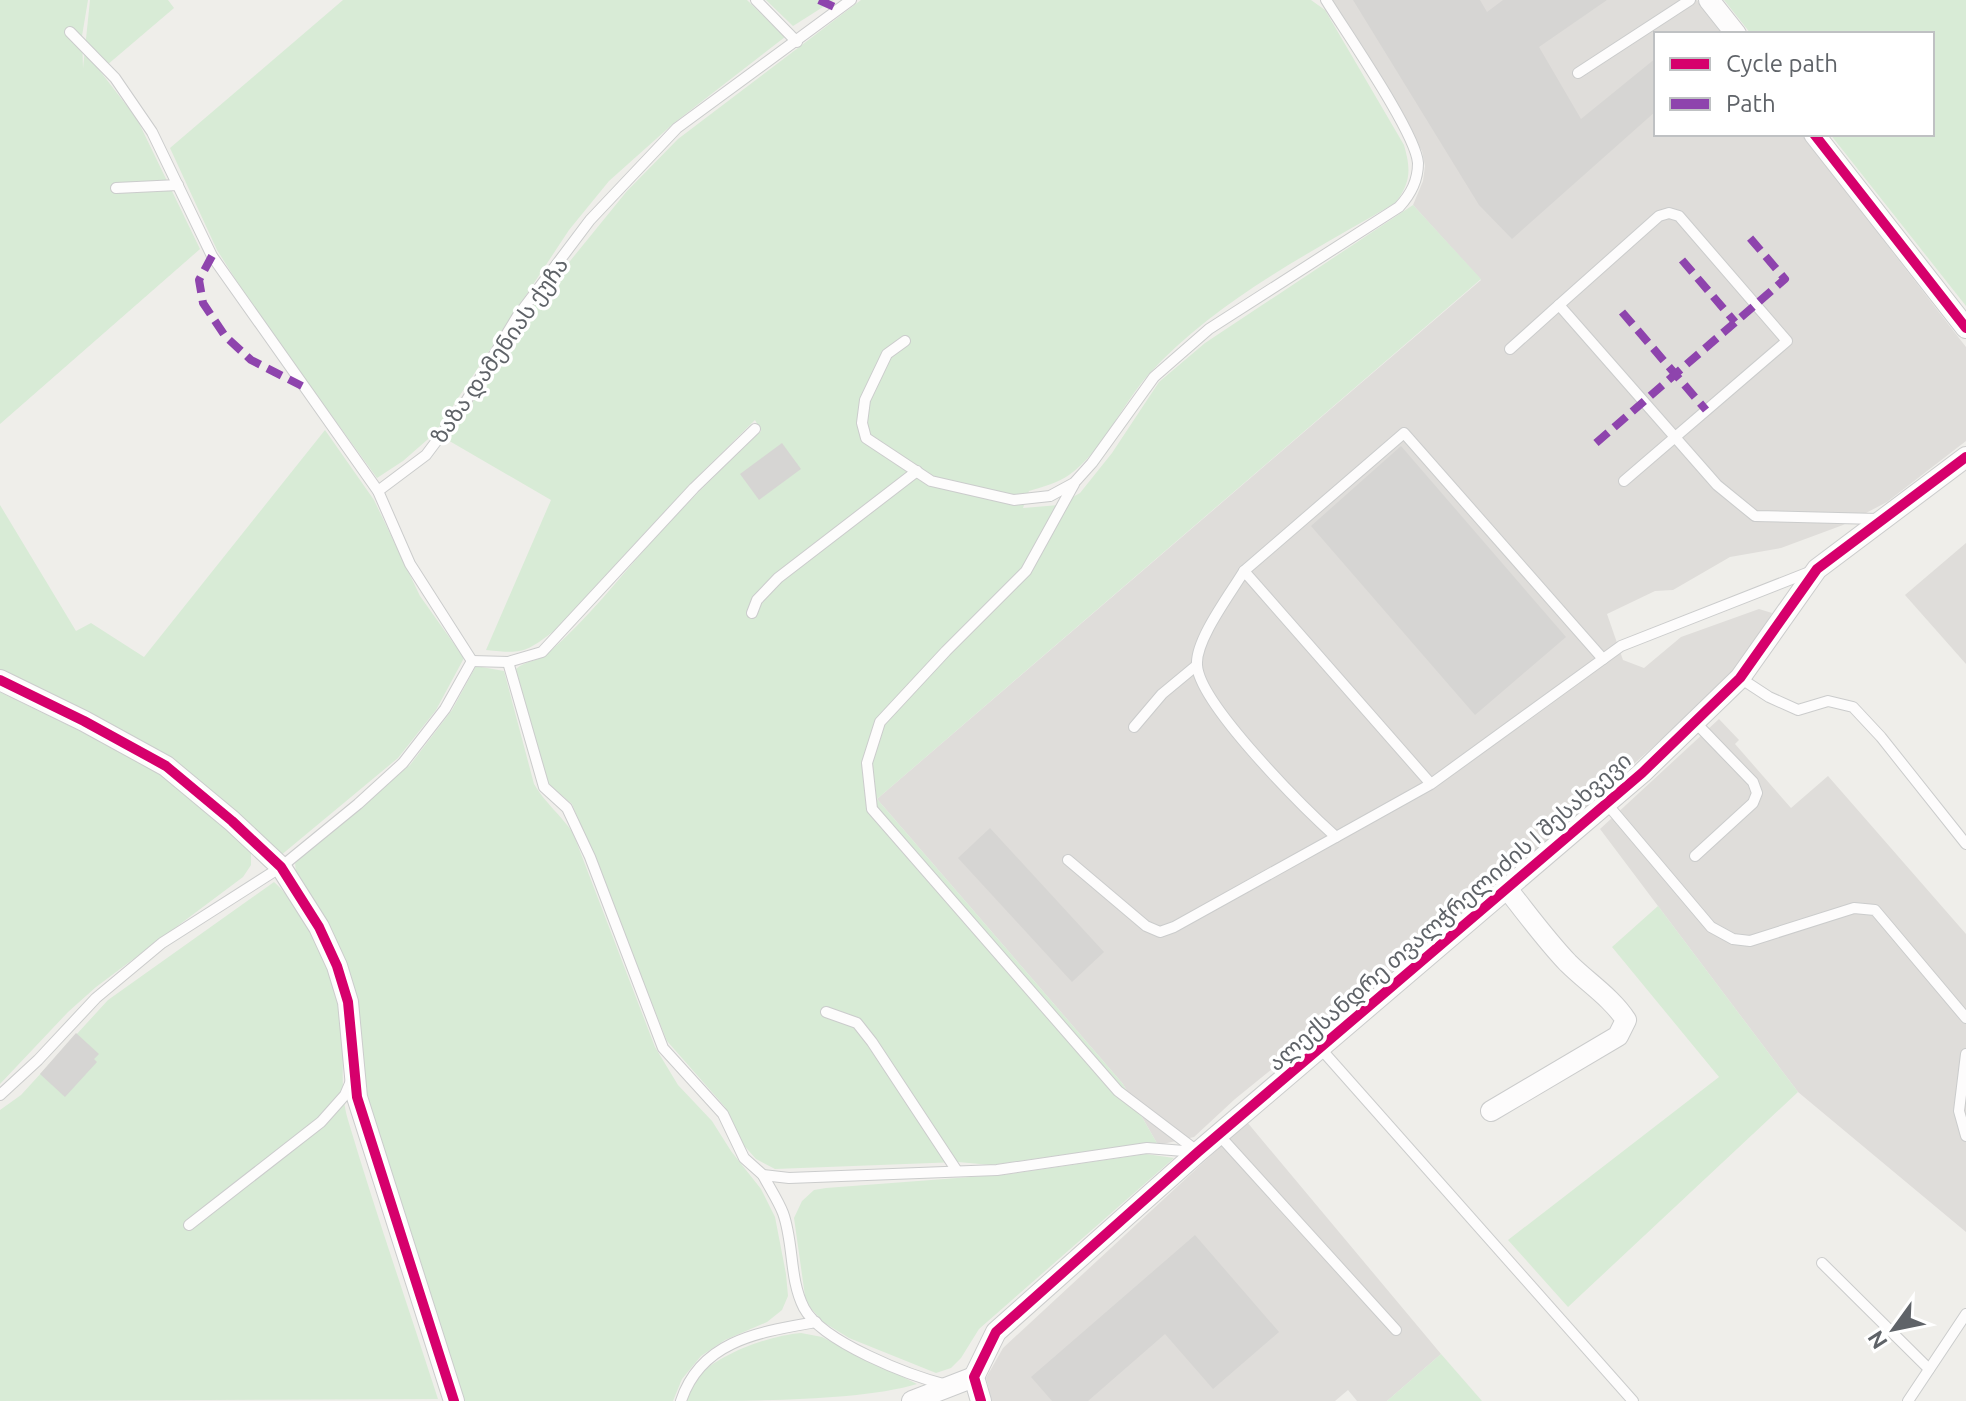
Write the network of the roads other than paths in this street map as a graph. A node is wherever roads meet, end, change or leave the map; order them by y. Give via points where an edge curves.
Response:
1 (756, 0) edge
2 (851, 0) edge
3 (1326, 0) edge
4 (1690, 0) edge
5 (1709, 0) edge
6 (70, 32) dead end
7 (1734, 32) edge
8 (797, 42) junction
9 (1578, 73) dead end
10 (1816, 136) edge
11 (178, 185) junction
12 (116, 188) dead end
13 (1559, 305) junction
14 (1966, 328) edge
15 (905, 341) dead end
16 (1510, 349) dead end
17 (755, 429) dead end
18 (1675, 437) junction
19 (1966, 457) edge
20 (917, 471) junction
21 (1624, 481) dead end
22 (1074, 483) junction
23 (378, 491) junction
24 (1884, 519) junction
25 (1817, 569) junction
26 (1244, 571) junction
27 (752, 613) dead end
28 (1603, 659) junction
29 (472, 661) junction
30 (508, 662) junction
31 (1197, 665) junction
32 (1740, 678) junction
33 (0, 680) edge
34 (1695, 722) junction
35 (1134, 727) dead end
36 (1431, 784) junction
37 (1607, 804) junction
38 (1336, 837) junction
39 (1966, 844) edge
40 (1695, 856) dead end
41 (1068, 860) dead end
42 (281, 867) junction
43 (1508, 890) junction
44 (826, 1012) dead end
45 (1966, 1018) edge
46 (1321, 1049) junction
47 (1966, 1054) edge
48 (355, 1074) junction
49 (0, 1095) edge
50 (1491, 1111) dead end
51 (1219, 1135) junction
52 (1966, 1136) edge
53 (1198, 1152) junction
54 (957, 1171) junction
55 (763, 1175) junction
56 (189, 1225) dead end
57 (1822, 1263) dead end
58 (1966, 1314) edge
59 (816, 1322) junction
60 (1396, 1330) dead end
61 (1929, 1369) junction
62 (974, 1377) junction
63 (947, 1386) junction
64 (454, 1401) edge
65 (681, 1401) edge
66 (912, 1401) edge
67 (981, 1401) edge
68 (1633, 1401) edge
69 (1908, 1401) edge

1 - 8 lane
2 - 8 lane, ზაზა დამენიას ქუჩა
3 - 22 lane via 1408,134 1418,160 1410,195 1185,348 1154,377
4 - 9 lane
5 - 7 street
6 - 11 lane via 115,78 152,132
8 - 23 lane, ზაზა დამენიას ქუჩა via 677,128 590,220 517,317 426,455
10 - 14 street
11 - 12 lane
11 - 23 lane via 212,256
13 - 16 lane
13 - 18 lane
13 - 18 lane via 1659,216 1679,216 1787,341
15 - 20 lane via 887,354 865,400 862,423 866,438
17 - 30 lane via 542,652
18 - 21 lane
18 - 24 lane via 1717,485 1755,516
19 - 24 street, ალექსანდრე თვალჭრელიძის I შესახვევი
20 - 22 lane via 931,481 1014,500 1050,496
20 - 27 lane via 778,578
22 - 53 lane via 1026,571 880,722 867,763 872,809 1118,1091
23 - 29 lane via 410,564
24 - 25 street, ალექსანდრე თვალჭრელიძის I შესახვევი
25 - 28 lane via 1621,646
25 - 32 street, ალექსანდრე თვალჭრელიძის I შესახვევი
26 - 28 lane via 1404,433
26 - 31 lane via 1203,641
26 - 36 lane
28 - 36 lane
29 - 30 lane
29 - 42 lane via 445,709 403,763
30 - 55 lane via 544,787 567,808 590,857 663,1048 723,1114 744,1158
31 - 35 lane
31 - 38 lane via 1216,706 1259,759
32 - 34 street, ალექსანდრე თვალჭრელიძის I შესახვევი
32 - 39 lane via 1798,710 1828,701 1853,707
33 - 42 street via 166,766
34 - 37 street, ალექსანდრე თვალჭრელიძის I შესახვევი
34 - 40 lane via 1753,782 1757,793 1753,803
36 - 38 lane
37 - 43 street, ალექსანდრე თვალჭრელიძის I შესახვევი
37 - 45 lane via 1711,927 1750,941 1854,908 1875,910
38 - 41 lane via 1160,932
42 - 48 street via 337,966 348,1002
42 - 49 lane via 151,952 96,998
43 - 46 street, ალექსანდრე თვალჭრელიძის I შესახვევი
43 - 50 street via 1542,935 1626,1020 1618,1036
44 - 54 lane via 857,1023
46 - 51 street, ალექსანდრე თვალჭრელიძის I შესახვევი
46 - 68 lane
47 - 52 lane via 1959,1111
48 - 56 lane via 321,1122
48 - 64 street via 357,1097
51 - 53 street, ალექსანდრე თვალჭრელიძის I შესახვევი
51 - 60 lane
53 - 54 lane via 1147,1148
53 - 62 street, ალექსანდრე თვალჭრელიძის I შესახვევი via 996,1332
54 - 55 lane
55 - 59 lane via 783,1214 805,1309
57 - 61 lane
58 - 61 lane
59 - 63 lane via 823,1331 915,1378
59 - 65 lane via 773,1329 725,1346 700,1365
61 - 69 lane
62 - 63 street
62 - 67 street
63 - 66 street

